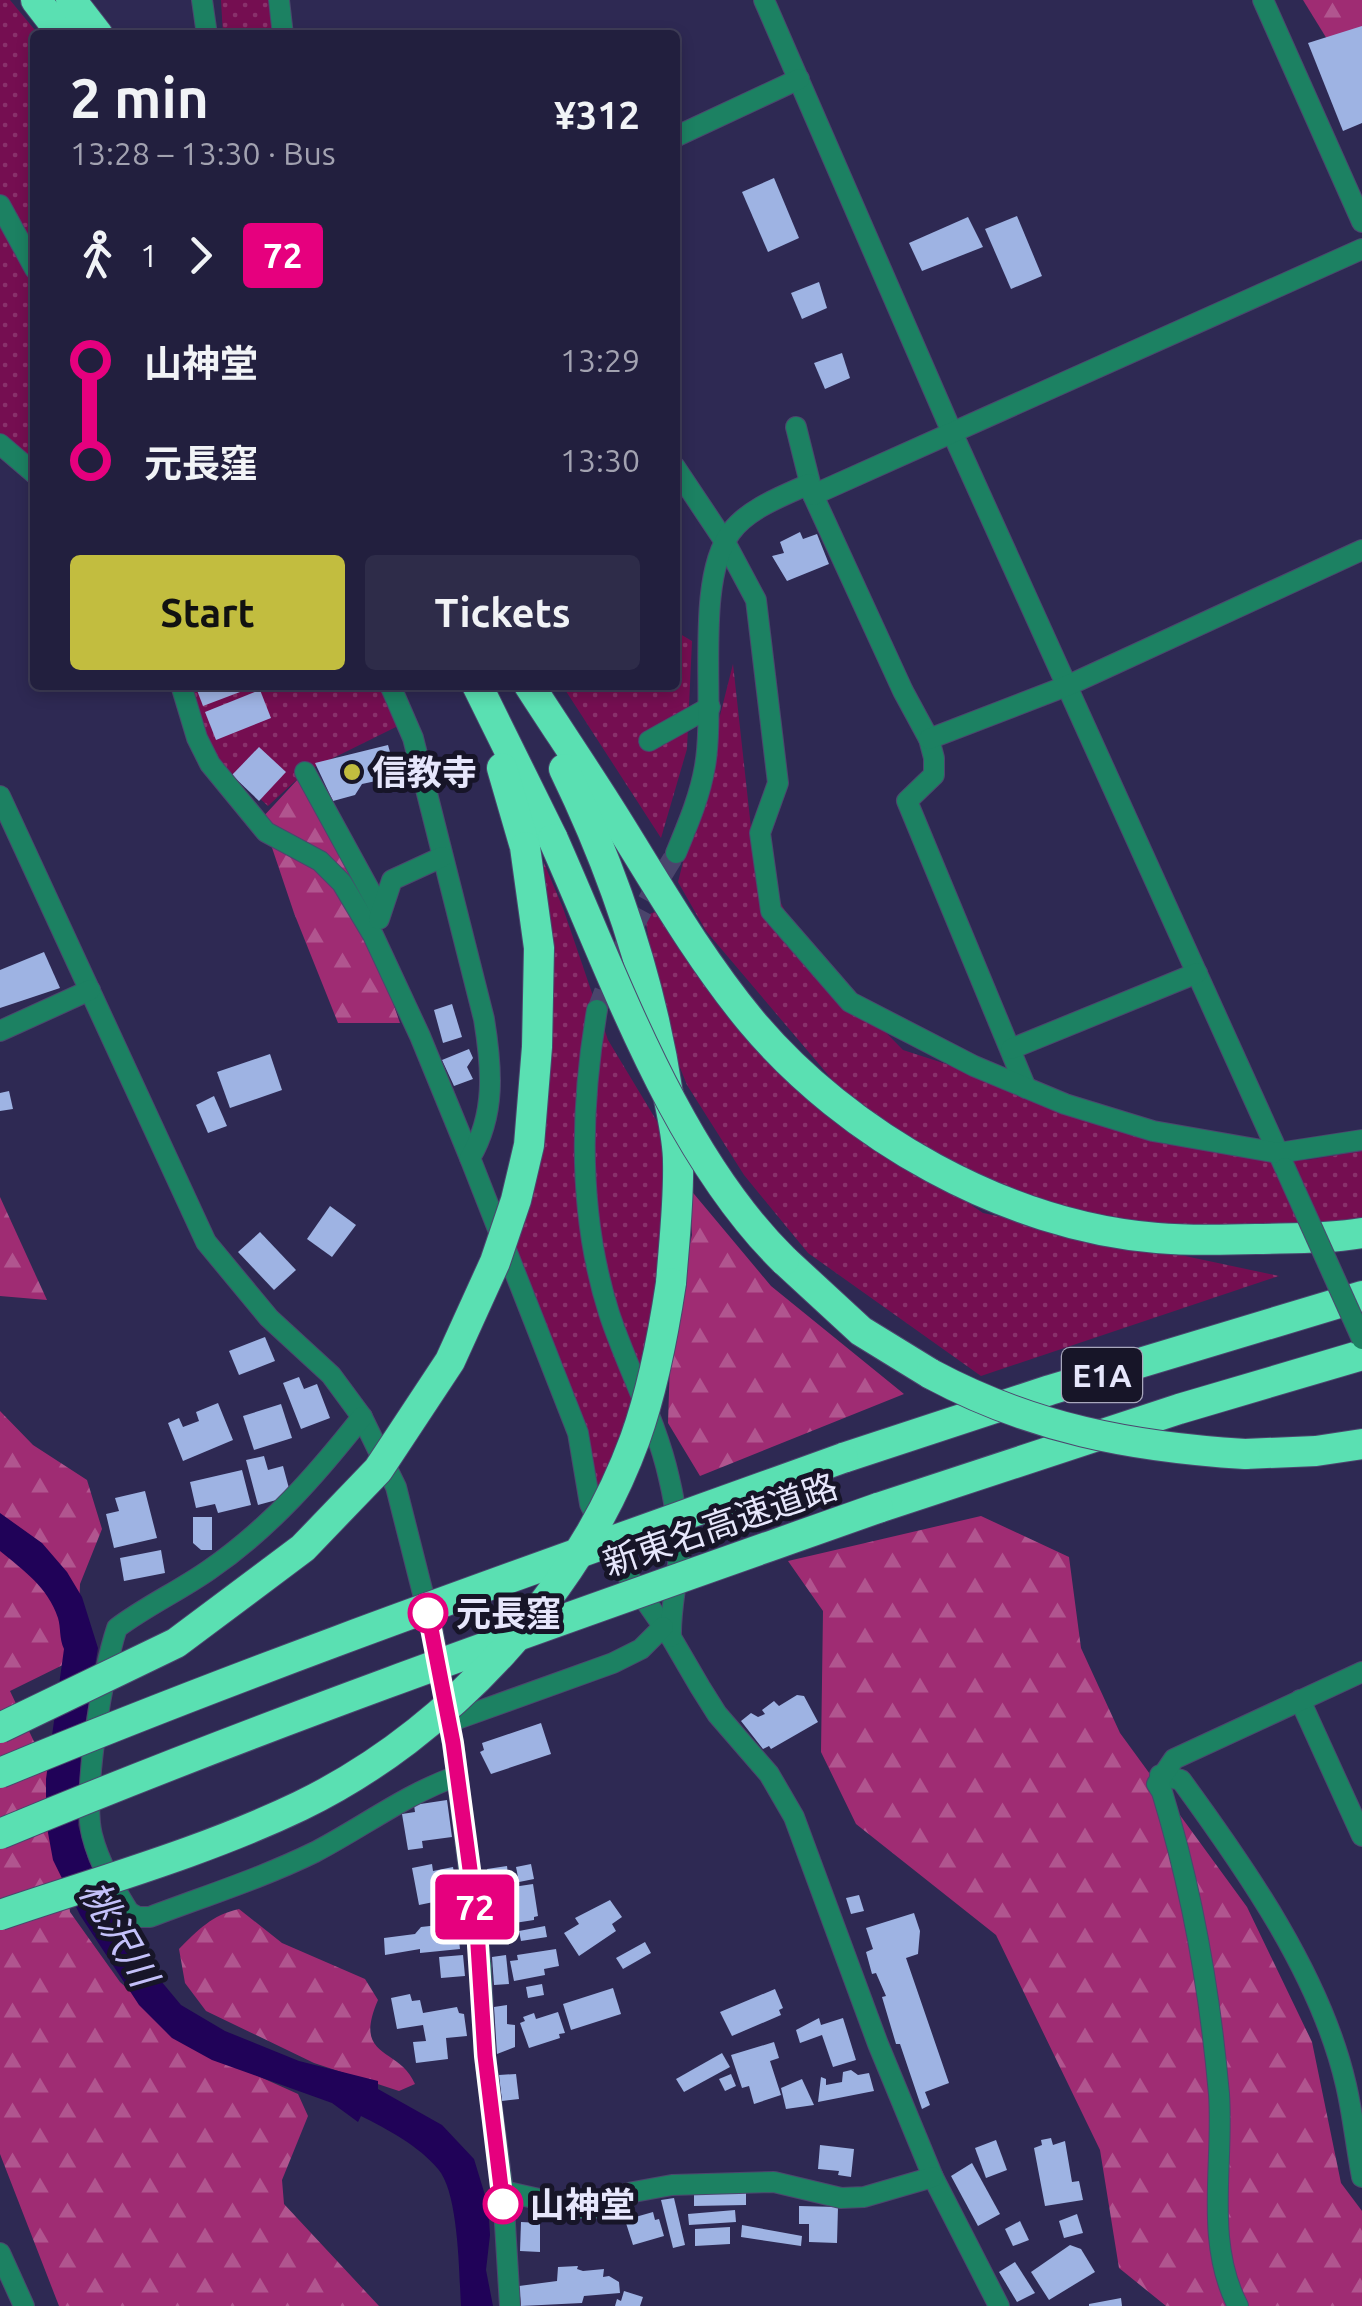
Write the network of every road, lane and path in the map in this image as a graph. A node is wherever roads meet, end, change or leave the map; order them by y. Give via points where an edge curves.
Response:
1 (36, 0) edge
2 (70, 0) edge
3 (202, 0) edge
4 (279, 0) edge
5 (764, 0) edge
6 (1263, 0) edge
7 (58, 30) edge
8 (94, 30) edge
9 (206, 30) edge
10 (282, 30) edge
11 (799, 79) junction
12 (680, 134) edge
13 (0, 205) edge
14 (1362, 222) edge
15 (1362, 249) edge
16 (30, 260) edge
17 (796, 427) dead end
18 (952, 430) junction
19 (1, 446) edge
20 (30, 470) edge
21 (680, 474) edge
22 (813, 495) junction
23 (725, 542) junction
24 (1362, 550) edge
25 (1069, 685) junction
26 (183, 690) edge
27 (392, 690) edge
28 (479, 690) edge
29 (529, 690) edge
30 (530, 690) edge
31 (710, 707) junction
32 (929, 739) junction
33 (649, 741) dead end
34 (305, 772) dead end
35 (0, 796) edge
36 (539, 843) junction
37 (676, 853) tunnel mouth
38 (442, 857) junction
39 (381, 911) junction
40 (373, 935) junction
41 (1198, 973) junction
42 (90, 990) junction
43 (597, 1010) tunnel mouth
44 (0, 1032) edge
45 (1011, 1048) junction
46 (1026, 1088) junction
47 (1362, 1140) edge
48 (470, 1158) junction
49 (1281, 1161) junction
50 (1362, 1232) edge
51 (1362, 1296) edge
52 (1362, 1339) edge
53 (1362, 1355) edge
54 (362, 1417) junction
55 (1362, 1444) edge
56 (667, 1633) junction
57 (1362, 1672) edge
58 (1300, 1700) junction
59 (449, 1722) junction
60 (0, 1728) edge
61 (0, 1773) edge
62 (1160, 1775) junction
63 (457, 1776) junction
64 (0, 1834) edge
65 (1362, 1836) edge
66 (0, 1915) edge
67 (933, 2176) junction
68 (1362, 2176) edge
69 (503, 2191) junction
70 (0, 2253) edge
71 (24, 2306) edge
72 (510, 2306) edge
73 (999, 2306) edge
74 (1238, 2306) edge

1 - 7 highway
2 - 8 highway
3 - 9 street
4 - 10 street
5 - 11 street
6 - 14 street
11 - 12 street
11 - 18 street
13 - 16 street
15 - 18 street
17 - 22 street
18 - 22 street
18 - 25 street
19 - 20 street
21 - 23 street
22 - 23 street via 809,484 768,504 742,519
22 - 32 street
23 - 31 street via 712,591
23 - 46 street via 756,600 778,783 760,833 770,910 850,1002
24 - 25 street
25 - 32 street
25 - 41 street
26 - 40 street via 210,764 266,832 320,860 342,883
27 - 38 street via 413,738
28 - 36 highway
29 - 66 highway, bridge via 589,820 648,988 678,1158 662,1346 636,1438 585,1546 488,1667 432,1721 301,1806
30 - 50 highway via 698,953 753,1024 806,1078 908,1153 1030,1212 1154,1238
31 - 33 street
31 - 37 street via 706,764
32 - 45 street via 934,776 908,801
34 - 39 street
35 - 42 street
36 - 55 highway, bridge via 703,1158 740,1212 860,1331 965,1392 1095,1436 1167,1450 1244,1454
36 - 60 highway, bridge via 538,1047 529,1145 495,1262 450,1361 378,1470 304,1548 176,1643
38 - 39 street via 392,880
38 - 48 street via 490,1060 484,1134
39 - 40 street
40 - 48 street
41 - 45 street
41 - 49 street
42 - 44 street
42 - 54 street via 206,1242
43 - 56 street via 585,1101 594,1257 670,1478 679,1543
45 - 46 street
46 - 49 street via 1152,1130
47 - 49 street
48 - 56 street via 578,1433 590,1504 617,1560
49 - 52 street, bridge
51 - 61 highway, 新東名高速道路 / E1A, bridge via 842,1458 381,1625
53 - 64 highway, 新東名高速道路 / E1A, bridge via 878,1508 414,1672
54 - 59 street via 396,1487
54 - 63 street via 254,1536 118,1628 91,1768 94,1842 129,1912 150,1917 272,1872
56 - 59 street via 614,1663
56 - 67 street via 794,1817
57 - 58 street
58 - 62 street via 1174,1759
58 - 65 street
59 - 63 street
62 - 68 street via 1181,1780 1245,1868 1295,1958 1346,2083
62 - 74 street via 1156,1784 1204,1966 1219,2098 1220,2263
63 - 69 street
67 - 69 street via 841,2198 774,2182 672,2186 628,2193 594,2208
67 - 73 street
69 - 72 street
70 - 71 street

